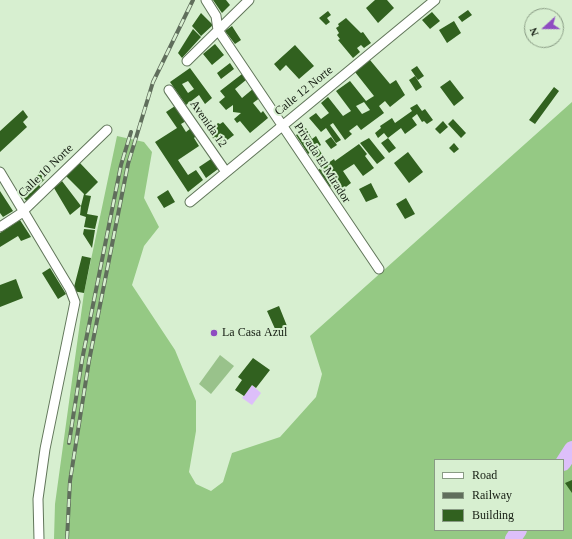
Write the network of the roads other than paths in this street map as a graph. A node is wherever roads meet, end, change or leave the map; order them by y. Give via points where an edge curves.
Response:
1 (206, 0) edge
2 (249, 0) edge
3 (435, 0) edge
4 (218, 30) junction
5 (187, 61) dead end
6 (169, 90) dead end
7 (282, 125) junction
8 (107, 130) dead end
9 (0, 172) edge
10 (226, 172) junction
11 (190, 202) dead end
12 (24, 209) junction
13 (0, 227) edge
14 (379, 269) dead end
15 (39, 539) edge

1 - 4 street, Privada El Mirador via 216,16
2 - 4 street
3 - 7 street, Calle 12 Norte
4 - 5 street
4 - 7 street, Privada El Mirador
6 - 10 street, Avenida 12
7 - 10 street, Calle 12 Norte
7 - 14 street, Privada El Mirador
8 - 12 street, Calle 10 Norte
9 - 12 street
10 - 11 street, Calle 12 Norte
12 - 13 street, Calle 10 Norte
12 - 15 street via 75,302 45,450 38,499

